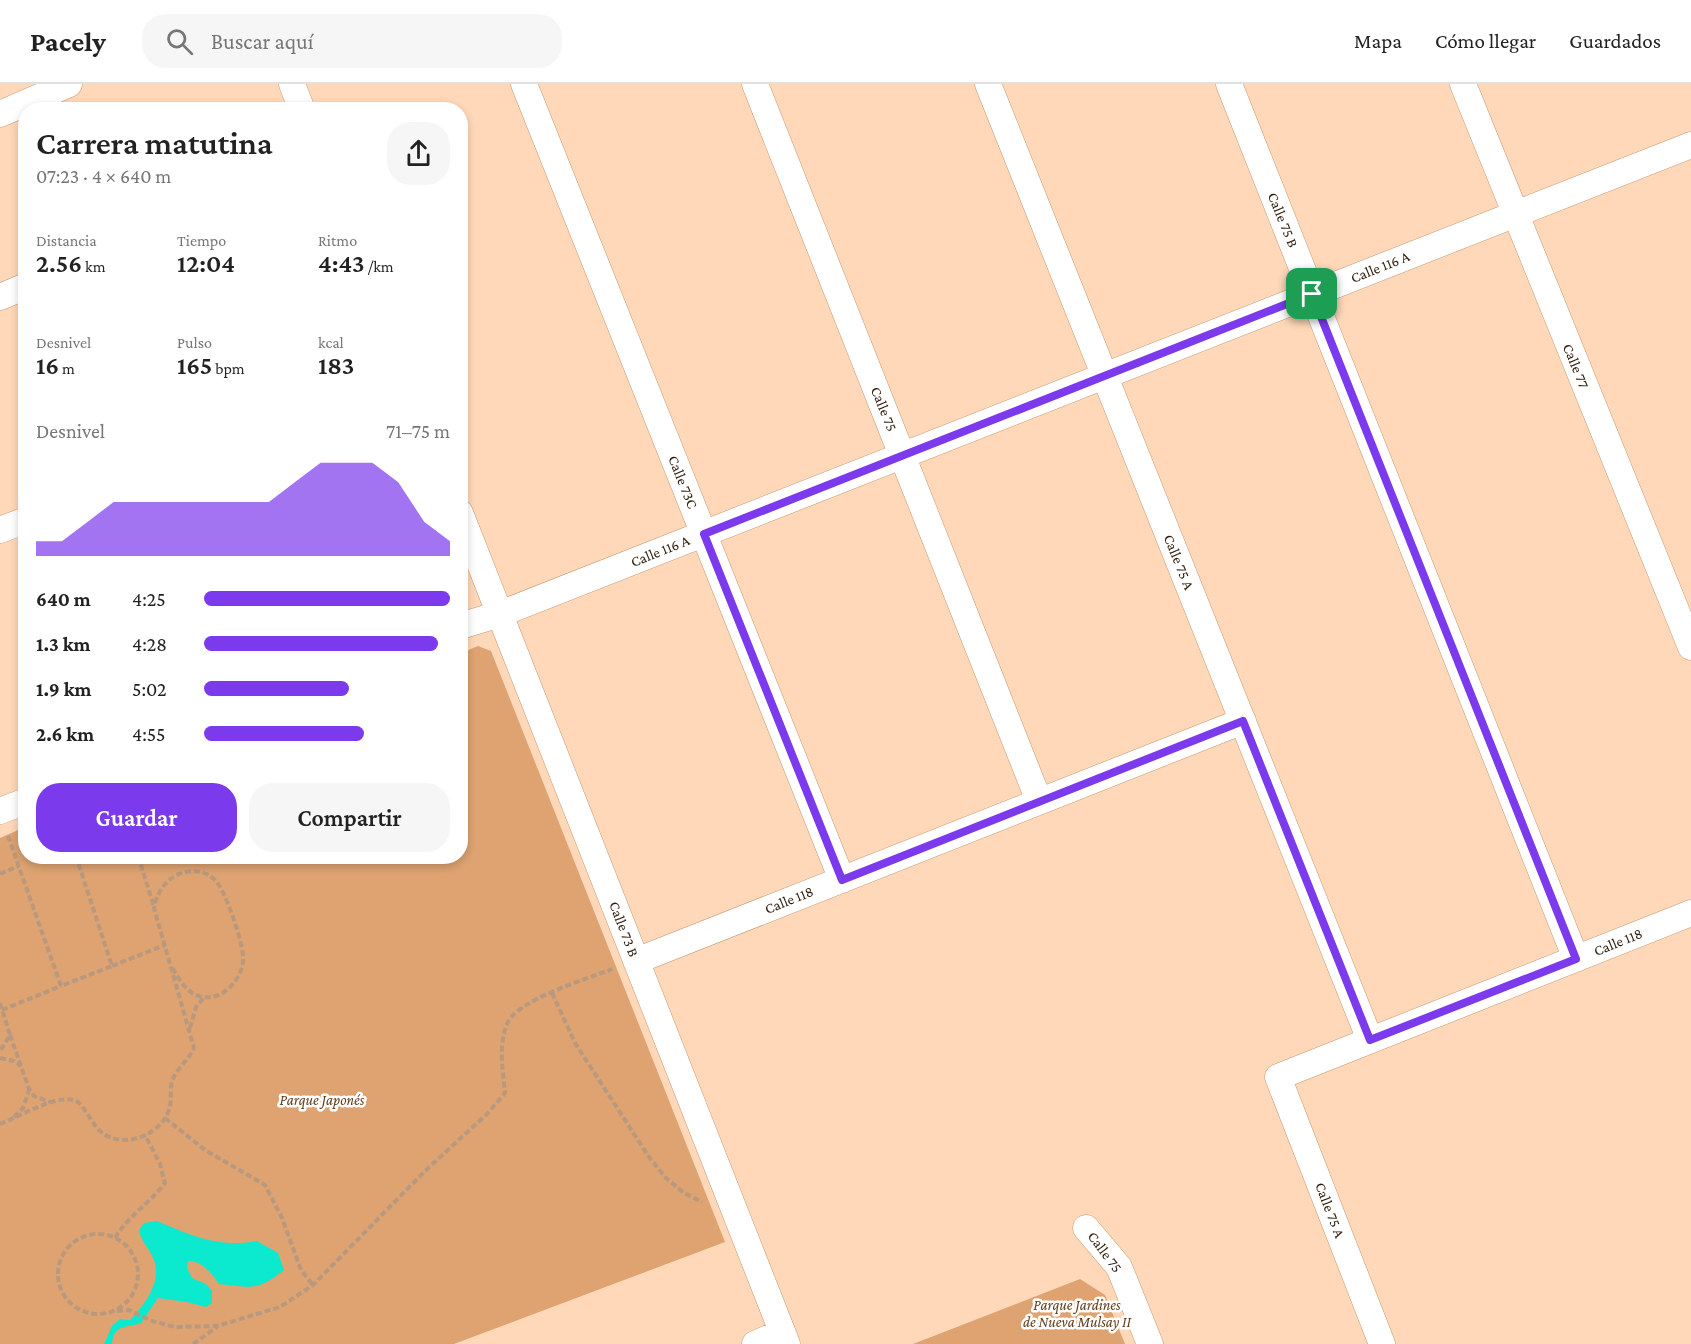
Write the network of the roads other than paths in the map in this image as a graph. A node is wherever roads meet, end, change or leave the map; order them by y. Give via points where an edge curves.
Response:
1 (292, 84) edge
2 (524, 84) edge
3 (755, 84) edge
4 (988, 84) edge
5 (1229, 84) edge
6 (1463, 84) edge
7 (62, 95) edge
8 (12, 101) edge
9 (299, 102) edge
10 (1691, 145) edge
11 (1515, 214) junction
12 (18, 289) edge
13 (1312, 294) junction
14 (0, 297) edge
15 (1105, 376) junction
16 (902, 456) junction
17 (18, 523) edge
18 (0, 530) edge
19 (468, 533) edge
20 (704, 534) junction
21 (500, 614) junction
22 (468, 624) edge
23 (1691, 647) edge
24 (1243, 721) junction
25 (1039, 801) junction
26 (18, 808) edge
27 (3, 820) edge
28 (842, 880) junction
29 (1691, 913) edge
30 (1576, 959) junction
31 (628, 964) junction
32 (1370, 1040) junction
33 (1278, 1077) joint
34 (1086, 1228) dead end
35 (785, 1338) edge
36 (755, 1344) edge
37 (1150, 1344) edge
38 (1382, 1344) edge

1 - 9 street
2 - 20 street, Calle 73C
3 - 16 street, Calle 75
4 - 15 street, Calle 75 A
5 - 13 street, Calle 75 B
6 - 11 street, Calle 77
7 - 8 street
10 - 11 street, Calle 116 A
11 - 13 street, Calle 116 A
11 - 23 street, Calle 77
12 - 14 street
13 - 15 street, Calle 116 A
13 - 30 street, Calle 75 B
15 - 16 street, Calle 116 A
15 - 24 street, Calle 75 A
16 - 20 street, Calle 116 A
16 - 25 street, Calle 75
17 - 18 street
19 - 21 street, Calle 73 B
20 - 21 street, Calle 116 A
20 - 28 street, Calle 73C
21 - 22 street, Calle 116 A
21 - 31 street, Calle 73 B
24 - 25 street, Calle 118
24 - 32 street, Calle 75 A
25 - 28 street, Calle 118
26 - 27 street
28 - 31 street, Calle 118
29 - 30 street, Calle 118
30 - 32 street, Calle 118
31 - 35 street, Calle 73 B
32 - 33 street, Calle 118
33 - 38 street, Calle 75 A
34 - 37 street, Calle 75 via 1119,1267
35 - 36 street

